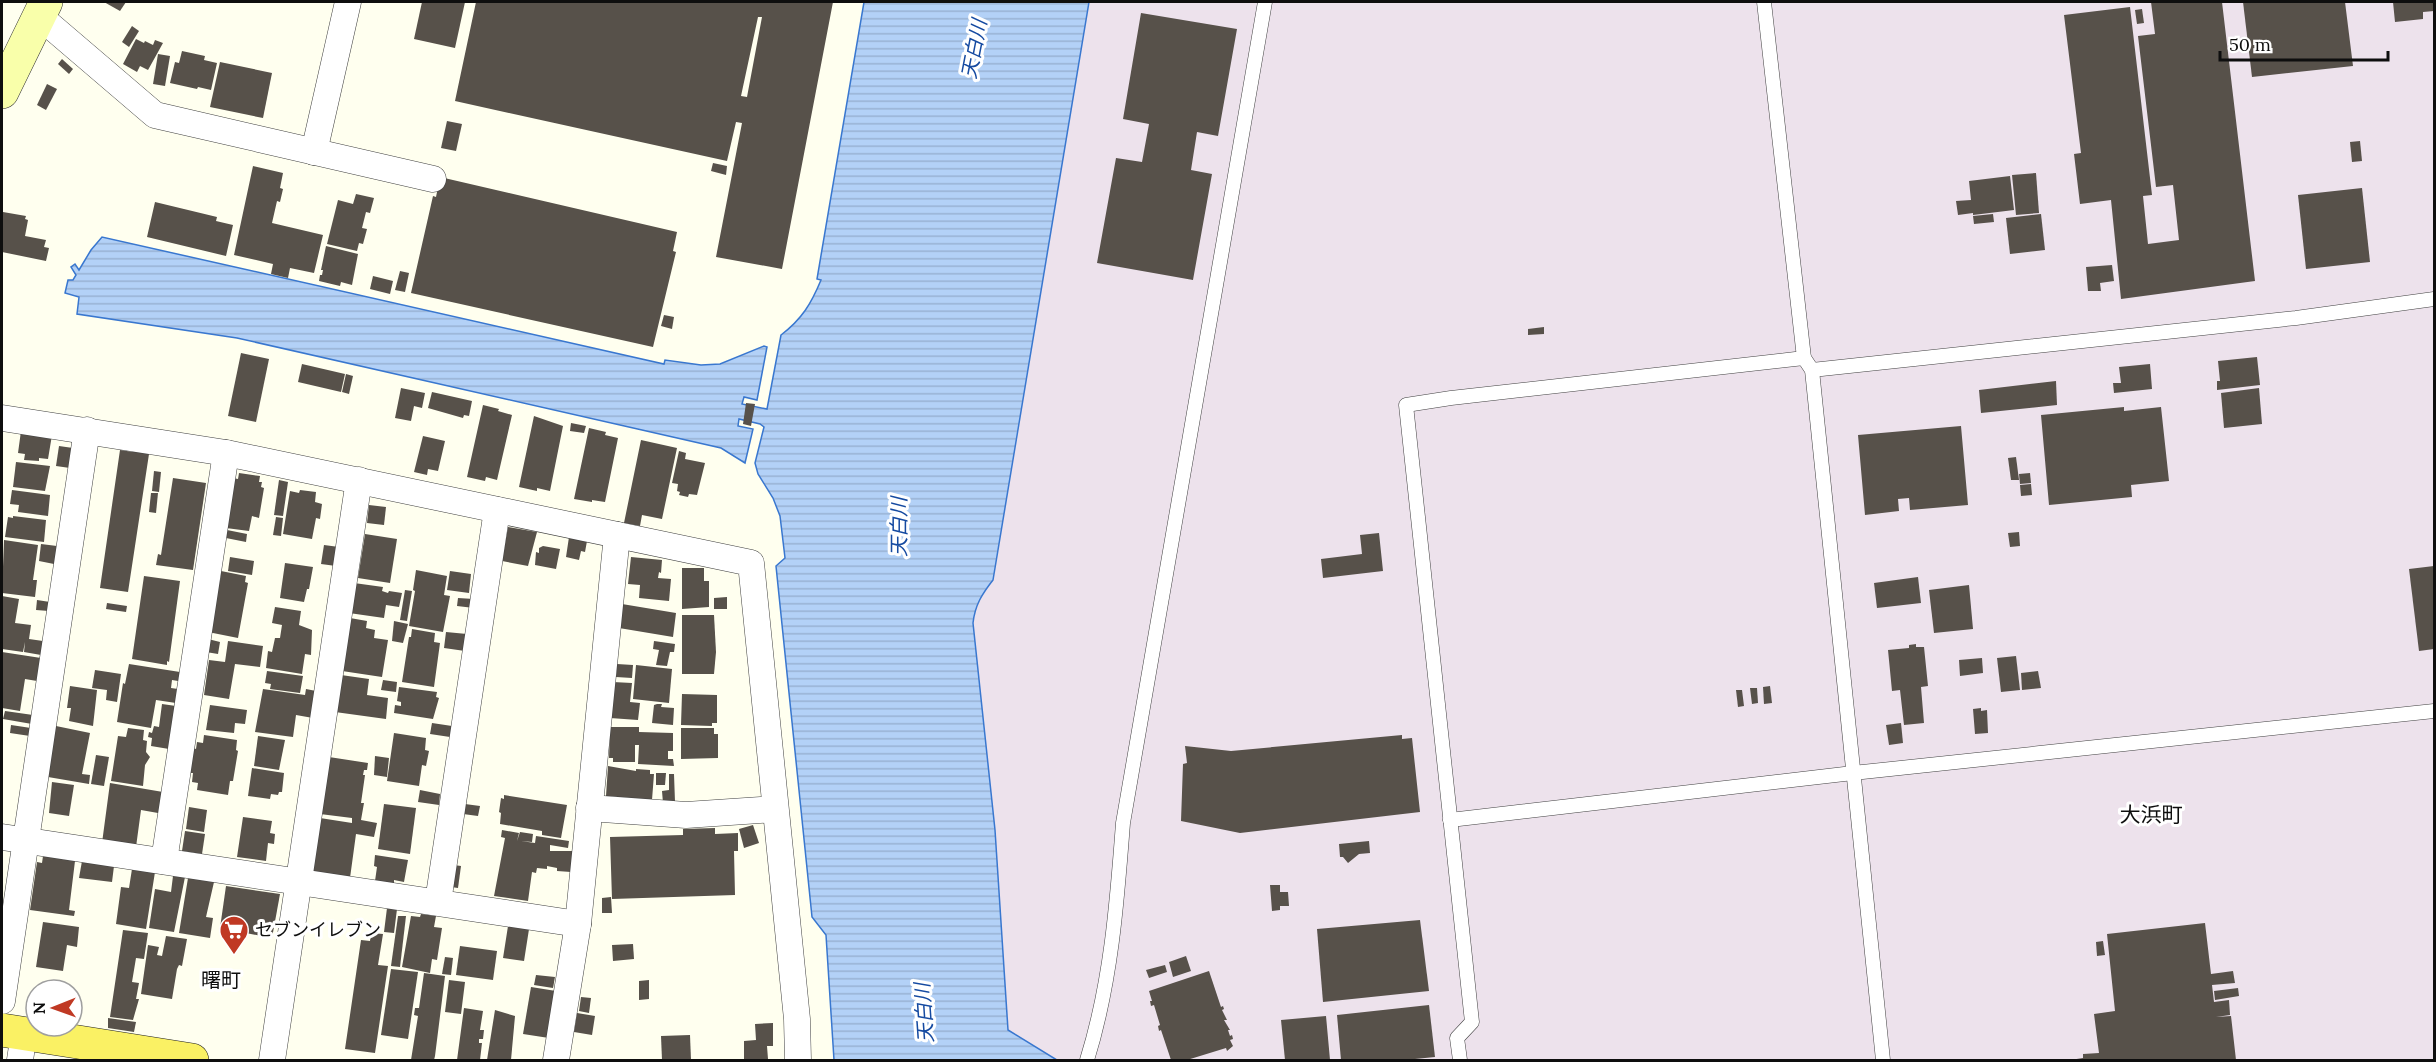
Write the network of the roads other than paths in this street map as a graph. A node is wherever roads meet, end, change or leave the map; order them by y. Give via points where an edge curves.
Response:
1 (348, 2) edge
2 (1265, 2) edge
3 (1764, 2) edge
4 (42, 8) edge
5 (2, 92) edge
6 (314, 152) junction
7 (433, 179) dead end
8 (2434, 299) edge
9 (1804, 358) junction
10 (1812, 370) junction
11 (2, 418) edge
12 (87, 430) junction
13 (226, 453) junction
14 (359, 480) junction
15 (497, 510) junction
16 (617, 535) junction
17 (2434, 711) edge
18 (1853, 773) junction
19 (590, 808) junction
20 (775, 809) junction
21 (1450, 820) junction
22 (14, 838) edge
23 (164, 861) junction
24 (299, 882) junction
25 (438, 902) junction
26 (578, 924) junction
27 (2, 1001) edge
28 (15, 1041) edge
29 (192, 1060) edge
30 (272, 1060) edge
31 (556, 1060) edge
32 (798, 1060) edge
33 (1087, 1060) edge
34 (1460, 1060) edge
35 (1882, 1060) edge

1 - 6 street
2 - 33 lane via 1124,823 1115,927 1099,1024
3 - 9 lane
4 - 5 street
4 - 6 street via 155,115
6 - 7 street
8 - 10 lane via 2296,318
9 - 10 lane
9 - 21 lane via 1406,405
10 - 18 lane
11 - 12 street
12 - 13 street
12 - 22 street
13 - 14 street
13 - 23 street
14 - 15 street
14 - 24 street
15 - 16 street
15 - 25 street
16 - 19 street
16 - 20 street via 751,563
17 - 18 lane
18 - 21 lane
18 - 35 lane
19 - 20 street via 686,815
19 - 26 street
20 - 32 street
21 - 34 lane via 1472,1022 1457,1038
22 - 23 street
22 - 27 street
23 - 24 street
24 - 25 street
24 - 30 street
25 - 26 street
26 - 31 street
28 - 29 main road

